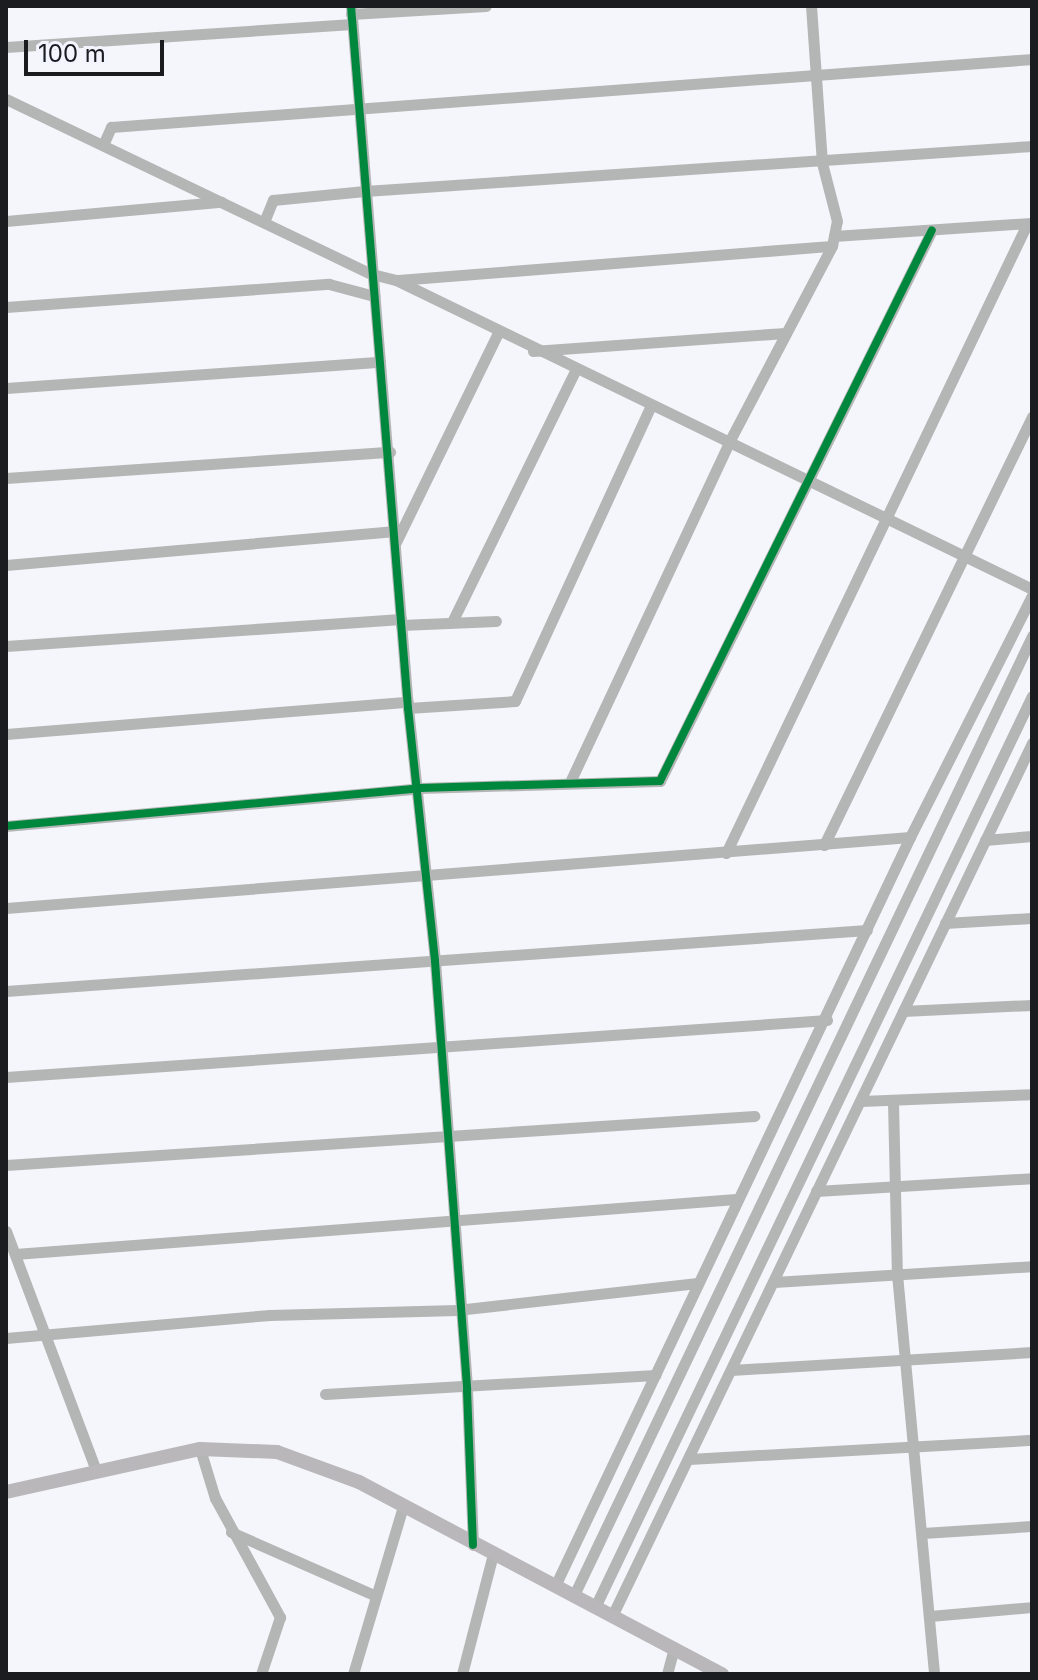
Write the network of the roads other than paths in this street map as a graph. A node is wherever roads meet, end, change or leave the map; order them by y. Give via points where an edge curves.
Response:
1 (486, 6) edge
2 (811, 6) edge
3 (351, 15) edge
4 (6, 47) edge
5 (1032, 59) edge
6 (816, 72) junction
7 (6, 99) edge
8 (359, 106) junction
9 (103, 145) junction
10 (1032, 146) edge
11 (822, 163) junction
12 (365, 191) junction
13 (221, 202) junction
14 (6, 221) edge
15 (264, 222) junction
16 (1030, 223) edge
17 (932, 230) junction
18 (833, 241) junction
19 (372, 274) junction
20 (396, 280) junction
21 (374, 296) junction
22 (6, 307) edge
23 (498, 333) junction
24 (785, 333) junction
25 (533, 351) junction
26 (380, 362) junction
27 (575, 371) junction
28 (6, 388) edge
29 (650, 407) junction
30 (1032, 417) edge
31 (728, 444) junction
32 (390, 452) junction
33 (6, 478) edge
34 (806, 482) junction
35 (886, 521) junction
36 (393, 531) junction
37 (395, 545) junction
38 (965, 558) junction
39 (6, 565) edge
40 (1032, 589) edge
41 (1032, 596) edge
42 (496, 621) dead end
43 (401, 622) junction
44 (452, 622) junction
45 (1032, 636) edge
46 (6, 646) edge
47 (1032, 696) edge
48 (408, 705) junction
49 (6, 734) edge
50 (1032, 743) edge
51 (570, 782) junction
52 (420, 788) junction
53 (6, 826) edge
54 (1032, 836) edge
55 (910, 837) junction
56 (985, 840) junction
57 (824, 845) junction
58 (726, 853) junction
59 (425, 872) junction
60 (6, 908) edge
61 (1032, 918) edge
62 (945, 923) junction
63 (867, 930) junction
64 (435, 961) junction
65 (6, 991) edge
66 (1032, 1005) edge
67 (903, 1011) junction
68 (827, 1020) junction
69 (441, 1048) junction
70 (6, 1077) edge
71 (1032, 1094) edge
72 (861, 1101) junction
73 (893, 1102) junction
74 (754, 1116) dead end
75 (445, 1135) junction
76 (6, 1165) edge
77 (1032, 1178) edge
78 (895, 1187) junction
79 (816, 1191) junction
80 (736, 1199) junction
81 (453, 1216) junction
82 (6, 1231) edge
83 (15, 1254) junction
84 (1032, 1266) edge
85 (897, 1274) junction
86 (774, 1282) junction
87 (697, 1283) junction
88 (457, 1310) junction
89 (47, 1336) junction
90 (6, 1338) edge
91 (1032, 1352) edge
92 (904, 1360) junction
93 (731, 1370) junction
94 (655, 1375) junction
95 (467, 1390) junction
96 (325, 1394) dead end
97 (1032, 1440) edge
98 (915, 1446) junction
99 (200, 1449) junction
100 (689, 1459) junction
101 (96, 1471) junction
102 (6, 1492) edge
103 (403, 1506) junction
104 (1032, 1526) edge
105 (231, 1532) junction
106 (923, 1533) junction
107 (473, 1545) junction
108 (493, 1554) junction
109 (555, 1586) junction
110 (574, 1595) junction
111 (376, 1596) junction
112 (596, 1605) junction
113 (1032, 1607) edge
114 (613, 1614) junction
115 (930, 1616) junction
116 (674, 1647) junction
117 (261, 1674) edge
118 (353, 1674) edge
119 (462, 1674) edge
120 (667, 1674) edge
121 (722, 1674) edge
122 (934, 1674) edge

1 - 3 street
2 - 6 street
3 - 4 street
3 - 8 street
5 - 6 street
6 - 8 street
6 - 11 street
7 - 9 street
8 - 9 street via 111,127
8 - 12 street
9 - 13 street
10 - 11 street
11 - 12 street
11 - 18 street via 837,221
12 - 15 street via 273,200
12 - 19 street
13 - 14 street
13 - 15 street
15 - 19 street
16 - 17 street
16 - 35 street
17 - 18 street
17 - 34 street
18 - 20 street
18 - 24 street
19 - 20 street
19 - 21 street
20 - 23 street
21 - 22 street via 329,284
21 - 26 street
23 - 25 street
23 - 37 street
24 - 25 street
24 - 31 street
25 - 27 street
26 - 28 street
26 - 32 street
27 - 29 street
27 - 44 street
29 - 31 street
29 - 48 street via 515,701
30 - 38 street
31 - 34 street
31 - 51 street
32 - 33 street
32 - 36 street
34 - 35 street
34 - 51 street via 660,781
35 - 38 street
35 - 58 street
36 - 37 street
36 - 39 street
37 - 43 street
38 - 40 street
38 - 57 street
41 - 55 street
42 - 44 street
43 - 44 street
43 - 46 street
43 - 48 street
45 - 110 street
47 - 112 street
48 - 49 street
48 - 52 street
50 - 56 street
51 - 52 street
52 - 53 street
52 - 59 street
54 - 56 street
55 - 57 street
55 - 63 street
56 - 62 street
57 - 58 street
58 - 59 street
59 - 60 street
59 - 64 street
61 - 62 street
62 - 67 street
63 - 64 street
63 - 68 street
64 - 65 street
64 - 69 street
66 - 67 street
67 - 72 street
68 - 69 street
68 - 80 street
69 - 70 street
69 - 75 street
71 - 73 street
72 - 73 street
72 - 79 street
73 - 78 street
74 - 75 street
75 - 76 street
75 - 81 street
77 - 78 street
78 - 79 street
78 - 85 street
79 - 86 street
80 - 81 street
80 - 87 street
81 - 83 street
81 - 88 street
82 - 83 street
83 - 89 street
84 - 85 street
85 - 86 street
85 - 92 street
86 - 93 street
87 - 88 street
87 - 94 street
88 - 89 street via 270,1315
88 - 95 street
89 - 90 street
89 - 101 street
91 - 92 street
92 - 93 street
92 - 98 street
93 - 100 street
94 - 95 street
94 - 109 street
95 - 96 street
95 - 107 street
97 - 98 street
98 - 100 street
98 - 106 street
99 - 101 main road
99 - 103 main road via 277,1452 320,1464
99 - 105 street via 201,1465
100 - 114 street
101 - 102 main road
103 - 107 main road
103 - 111 street
104 - 106 street
105 - 111 street
105 - 117 street via 280,1617
106 - 115 street
107 - 108 main road
108 - 109 main road
108 - 119 street
109 - 110 main road
110 - 112 main road
111 - 118 street
112 - 114 main road
113 - 115 street
114 - 116 main road
115 - 122 street
116 - 120 street
116 - 121 main road

